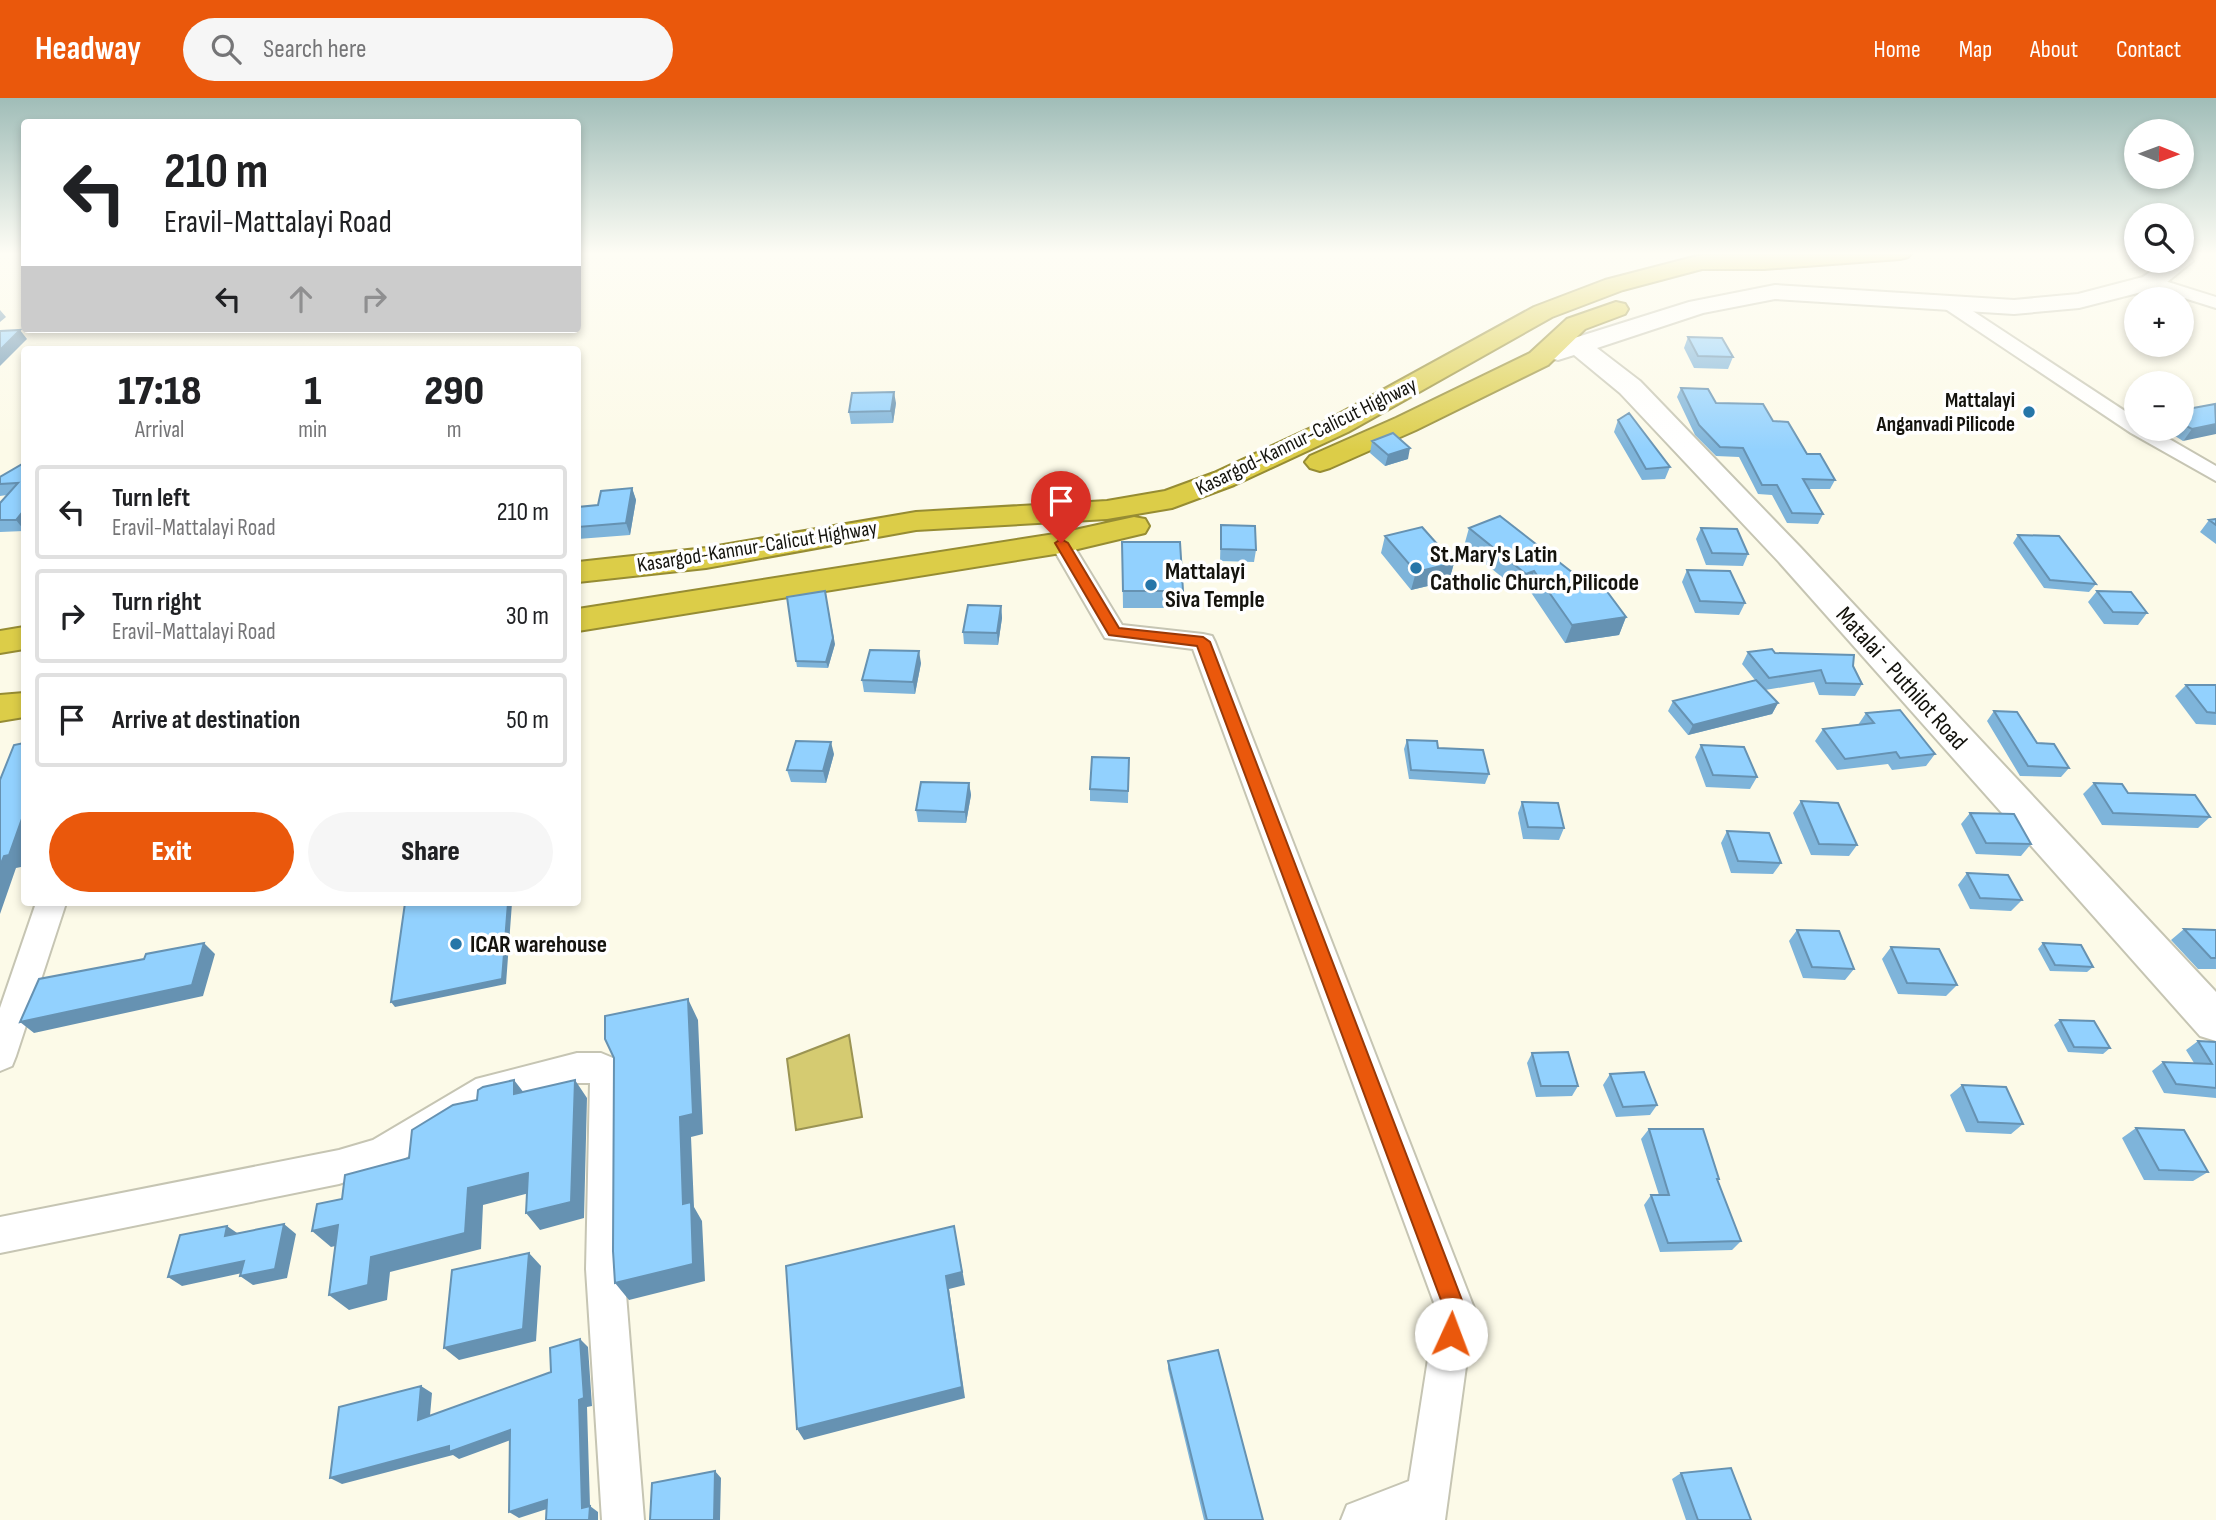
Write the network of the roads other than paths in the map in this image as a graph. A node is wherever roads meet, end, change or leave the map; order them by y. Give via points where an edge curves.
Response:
1 (1532, 318) edge
2 (1592, 318) edge
3 (1662, 318) edge
4 (1973, 318) edge
5 (1577, 345) junction
6 (1539, 359) junction
7 (2124, 419) edge
8 (2159, 441) edge
9 (2216, 475) edge
10 (1061, 543) junction
11 (581, 572) edge
12 (581, 620) edge
13 (21, 638) edge
14 (0, 642) edge
15 (21, 705) edge
16 (0, 708) edge
17 (50, 906) edge
18 (2216, 1022) edge
19 (0, 1056) edge
20 (0, 1235) edge
21 (1425, 1507) edge
22 (623, 1520) edge
23 (1362, 1520) edge

1 - 11 highway, Kasargod-Kannur-Calicut Highway via 1338,426 1172,499 1107,510 916,521 706,558
2 - 6 highway, Kasargod-Kannur-Calicut Highway via 1576,324
3 - 5 main road, Kasargod-Kannur-Calicut Highway
4 - 7 street
5 - 6 main road, Kasargod-Kannur-Calicut Highway
5 - 18 main road, Matalai - Puthilot Road via 1630,387 1790,555
6 - 10 highway, Kasargod-Kannur-Calicut Highway via 1406,424 1236,494 1160,521
8 - 9 street
10 - 12 highway, Kasargod-Kannur-Calicut Highway
10 - 21 street via 1114,632 1203,642 1455,1308
13 - 14 highway
15 - 16 highway
17 - 19 street
20 - 22 street via 339,1167 382,1153 488,1090 577,1068 601,1068 607,1079 605,1269
21 - 23 street

